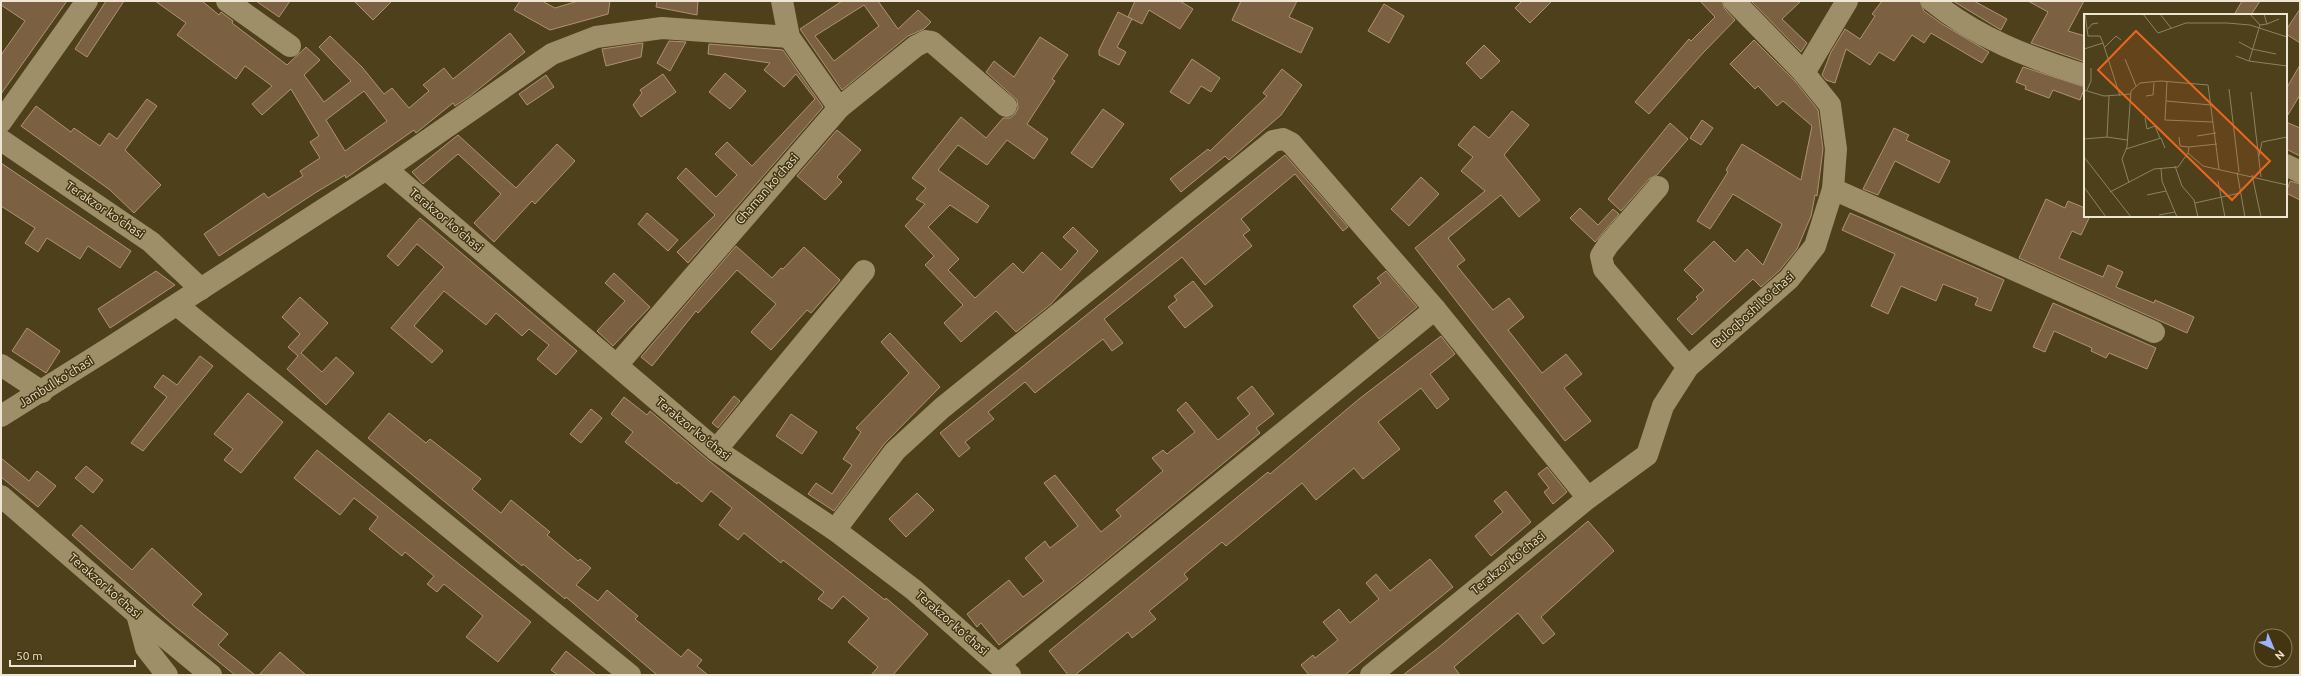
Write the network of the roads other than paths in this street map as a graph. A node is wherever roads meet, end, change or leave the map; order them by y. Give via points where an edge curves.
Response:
1 (87, 1) edge
2 (227, 1) edge
3 (782, 1) edge
4 (1734, 1) edge
5 (1847, 1) edge
6 (1932, 1) edge
7 (789, 37) junction
8 (290, 46) dead end
9 (1804, 73) junction
10 (2084, 75) edge
11 (1006, 106) dead end
12 (839, 108) junction
13 (1, 122) edge
14 (1, 140) edge
15 (2287, 166) edge
16 (386, 170) junction
17 (2300, 172) edge
18 (1658, 187) dead end
19 (1833, 189) junction
20 (864, 271) dead end
21 (201, 289) junction
22 (177, 305) junction
23 (1435, 310) junction
24 (2154, 332) dead end
25 (1, 365) edge
26 (616, 365) junction
27 (1688, 367) junction
28 (42, 392) junction
29 (1, 416) edge
30 (716, 450) junction
31 (1647, 455) joint
32 (1, 496) edge
33 (1588, 498) junction
34 (836, 530) junction
35 (137, 614) junction
36 (1005, 670) edge
37 (167, 675) edge
38 (211, 675) edge
39 (630, 675) edge
40 (1371, 675) edge

1 - 13 street
2 - 8 street
3 - 7 street
4 - 9 street, Buloqboshi koʻchasi
5 - 9 street
6 - 10 street via 1988,39 2040,61
7 - 12 street
7 - 16 street, Jambul koʻchasi via 662,28 596,37 552,54
9 - 19 street, Buloqboshi koʻchasi via 1830,105 1836,149
11 - 12 street, Chaman koʻchasi via 932,42 926,41 916,46
12 - 26 street, Chaman koʻchasi
14 - 21 street, Terakzor koʻchasi via 151,242
15 - 17 street
16 - 21 street, Jambul koʻchasi
16 - 26 street, Terakzor koʻchasi
18 - 27 street via 1601,256 1604,269
19 - 24 street
19 - 27 street, Buloqboshi koʻchasi via 1815,246 1790,279
20 - 30 street
21 - 22 street, Jambul koʻchasi
22 - 28 street, Jambul koʻchasi
22 - 39 street
23 - 33 street
23 - 34 street via 1291,143 1283,139 1273,141 942,408 895,451
23 - 36 street
25 - 28 street
26 - 30 street, Terakzor koʻchasi
27 - 31 street, Buloqboshi koʻchasi via 1663,406
28 - 29 street, Jambul koʻchasi
30 - 34 street, Terakzor koʻchasi
31 - 33 street, Terakzor koʻchasi
32 - 35 street, Terakzor koʻchasi
33 - 40 street, Terakzor koʻchasi
34 - 36 street, Terakzor koʻchasi via 914,590
35 - 37 street via 146,648
35 - 38 street, Terakzor koʻchasi

